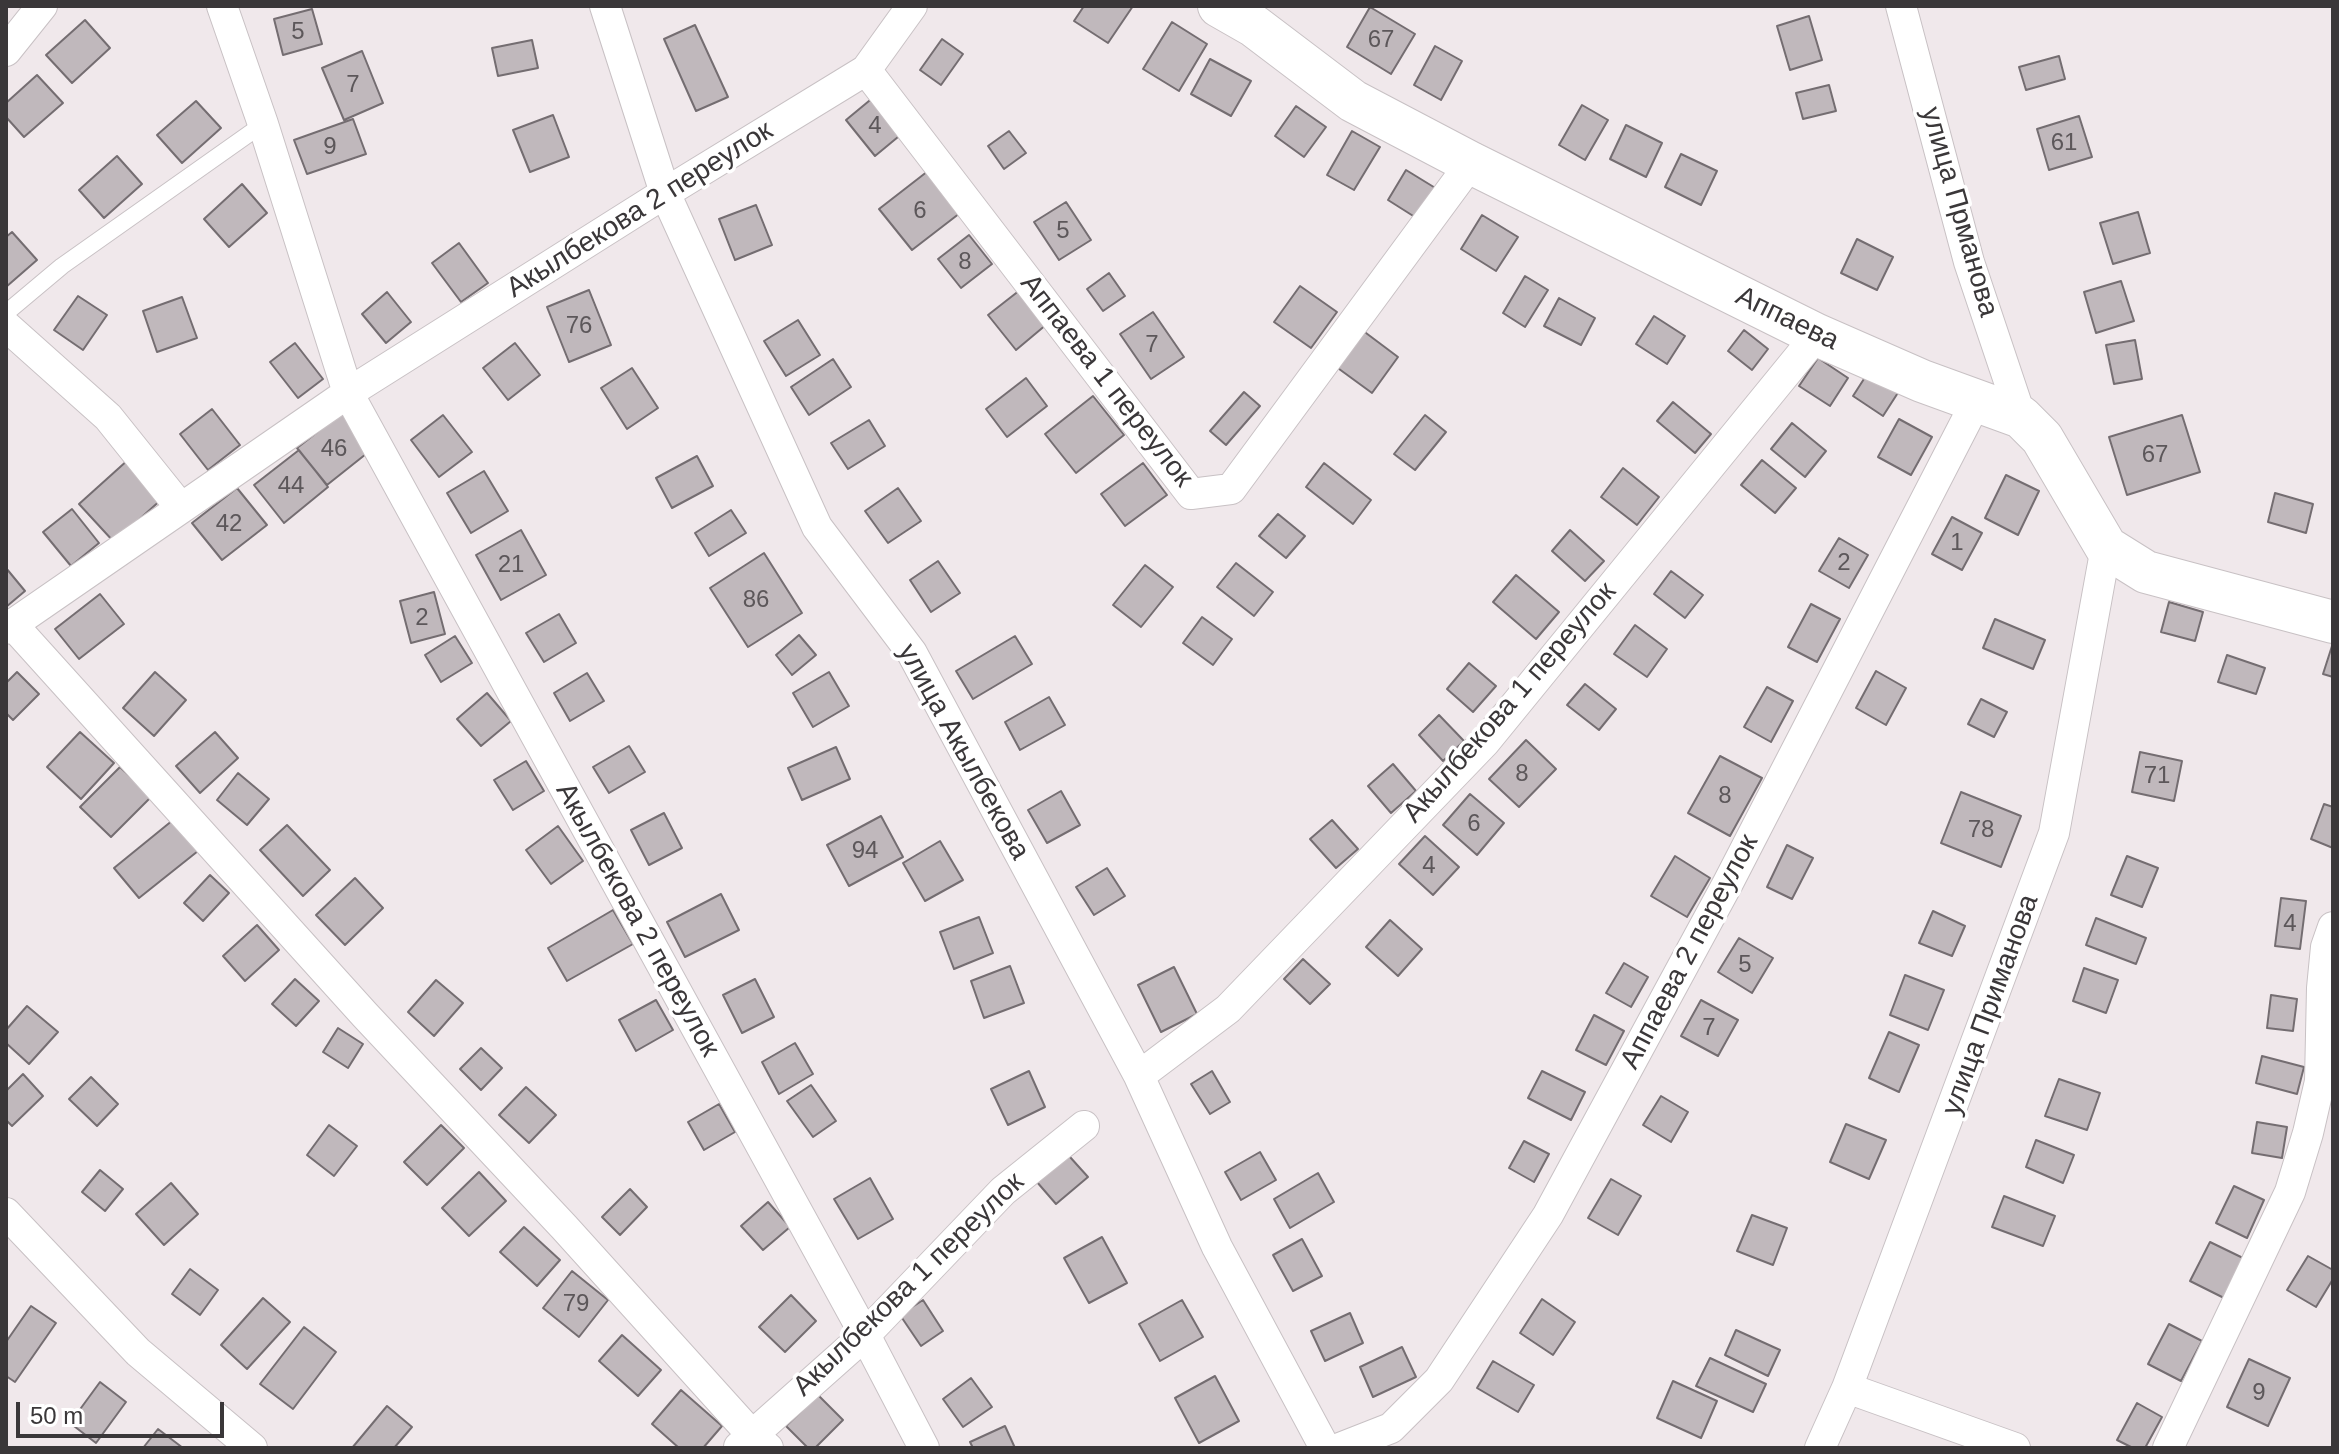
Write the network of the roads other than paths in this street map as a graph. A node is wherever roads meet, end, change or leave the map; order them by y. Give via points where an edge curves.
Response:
1 (42, 6) edge
2 (222, 6) edge
3 (605, 6) edge
4 (912, 6) edge
5 (1901, 6) edge
6 (1240, 13) edge
7 (6, 51) edge
8 (866, 70) junction
9 (263, 124) junction
10 (1471, 163) junction
11 (665, 193) junction
12 (6, 313) edge
13 (6, 326) edge
14 (1817, 335) junction
15 (348, 393) junction
16 (1976, 402) junction
17 (2021, 417) junction
18 (181, 508) junction
19 (2106, 547) junction
20 (2333, 622) edge
21 (9, 626) edge
22 (2333, 927) edge
23 (1139, 1076) junction
24 (1084, 1126) dead end
25 (6, 1213) edge
26 (865, 1335) junction
27 (1847, 1388) junction
28 (752, 1443) edge
29 (252, 1448) edge
30 (924, 1448) edge
31 (1325, 1448) edge
32 (1340, 1448) edge
33 (1820, 1448) edge
34 (2015, 1448) edge
35 (2168, 1448) edge

1 - 7 street
2 - 9 street, Акылбекова 2 переулок
3 - 11 street, улица Акылбекова
4 - 8 street, Акылбекова 2 переулок
5 - 17 street, улица Прманова via 1969,262
6 - 10 street, Аппаева via 1353,101
8 - 10 street, Аппаева 1 переулок via 1191,494 1231,489
8 - 11 street, Акылбекова 2 переулок
9 - 12 lane via 62,266
9 - 15 street, Акылбекова 2 переулок
10 - 14 street, Аппаева
11 - 15 street, Акылбекова 2 переулок
11 - 23 street, улица Акылбекова via 817,527 912,653
13 - 18 street via 108,417
14 - 16 street, Аппаева
14 - 23 street, Акылбекова 1 переулок via 1485,742 1228,1009
15 - 18 street, Акылбекова 2 переулок
15 - 26 street, Акылбекова 2 переулок
16 - 17 street, Аппаева
16 - 32 street, Аппаева 2 переулок via 1728,883 1548,1215 1439,1380 1391,1428
17 - 19 street, Аппаева via 2042,438
18 - 21 street, Акылбекова 2 переулок
19 - 20 street, Аппаева via 2146,572
19 - 27 street, улица Приманова via 2054,833
21 - 28 street, Акылбекова 2 переулок via 564,1227
22 - 35 street via 2322,988 2320,1081 2290,1192
23 - 31 street, улица Акылбекова via 1217,1247
24 - 26 street, Акылбекова 1 переулок via 1003,1191
25 - 29 street via 138,1352
26 - 28 street, Акылбекова 1 переулок
26 - 30 street, Акылбекова 2 переулок
27 - 33 street, улица Приманова
27 - 34 street

